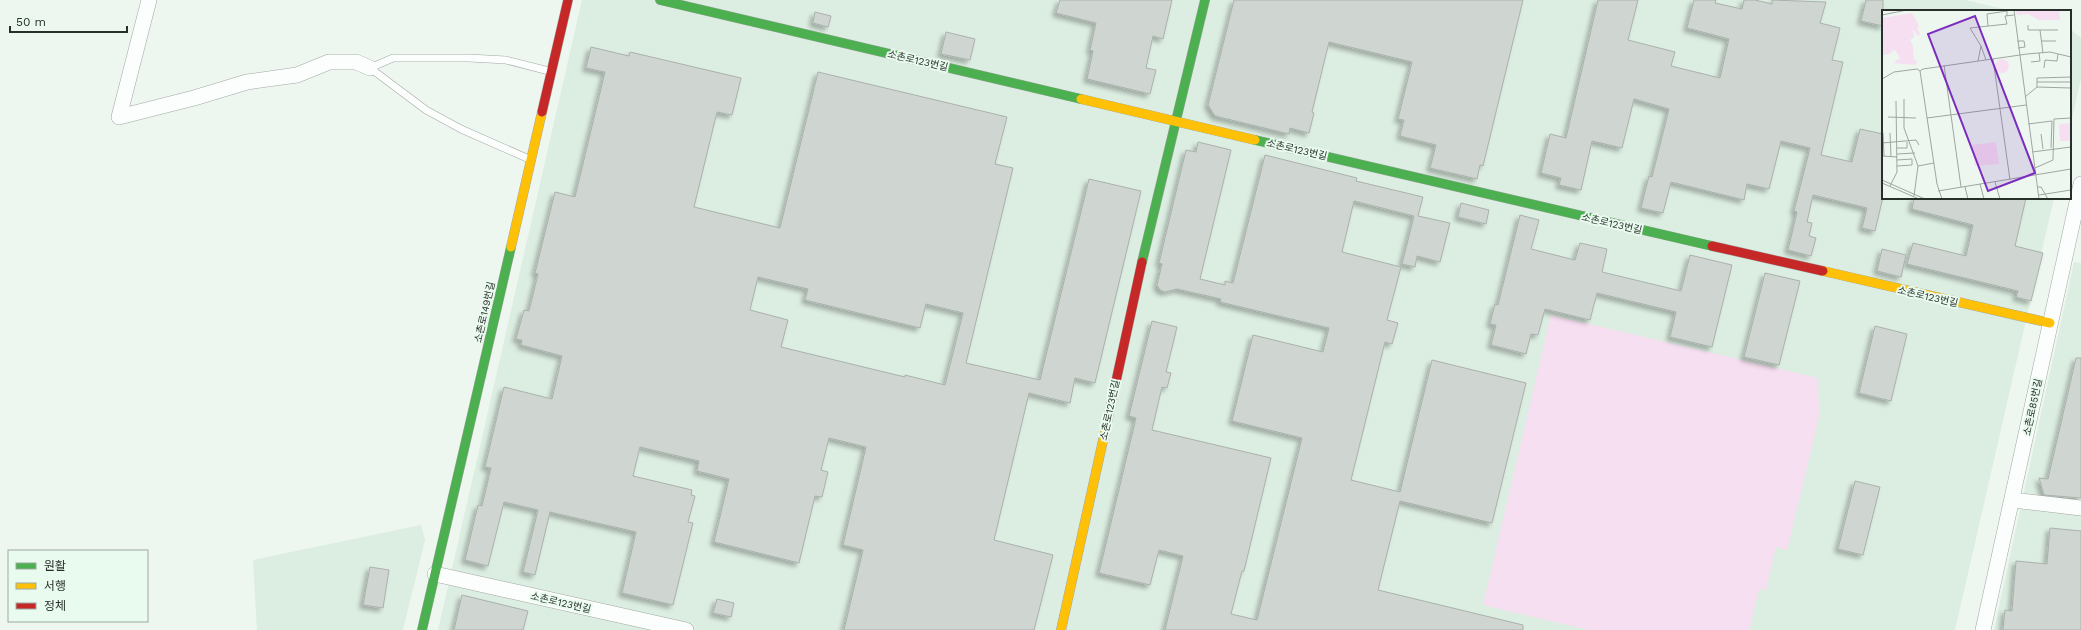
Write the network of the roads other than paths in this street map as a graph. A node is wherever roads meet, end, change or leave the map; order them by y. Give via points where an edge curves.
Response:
1 (149, 0) edge
2 (568, 0) edge
3 (660, 0) edge
4 (1205, 0) edge
5 (370, 68) junction
6 (551, 71) junction
7 (1175, 120) junction
8 (531, 160) junction
9 (2081, 184) edge
10 (2050, 323) junction
11 (2012, 500) junction
12 (2081, 508) edge
13 (435, 574) junction
14 (422, 630) edge
15 (686, 630) edge
16 (1061, 630) edge
17 (1983, 630) edge

1 - 5 street via 120,117 247,82 297,75 329,62 356,62
2 - 6 street, 소촌로149번길
3 - 7 street, 소촌로123번길
4 - 7 street, 소촌로123번길
5 - 6 lane via 393,58 469,58 506,60
5 - 8 lane via 426,110 461,129
6 - 8 street, 소촌로149번길
7 - 10 street, 소촌로123번길
7 - 16 street, 소촌로123번길
8 - 13 street, 소촌로149번길
9 - 10 street, 소촌로85번길
10 - 11 street, 소촌로85번길
11 - 12 street
11 - 17 street, 소촌로85번길
13 - 14 street, 소촌로149번길
13 - 15 street, 소촌로123번길

